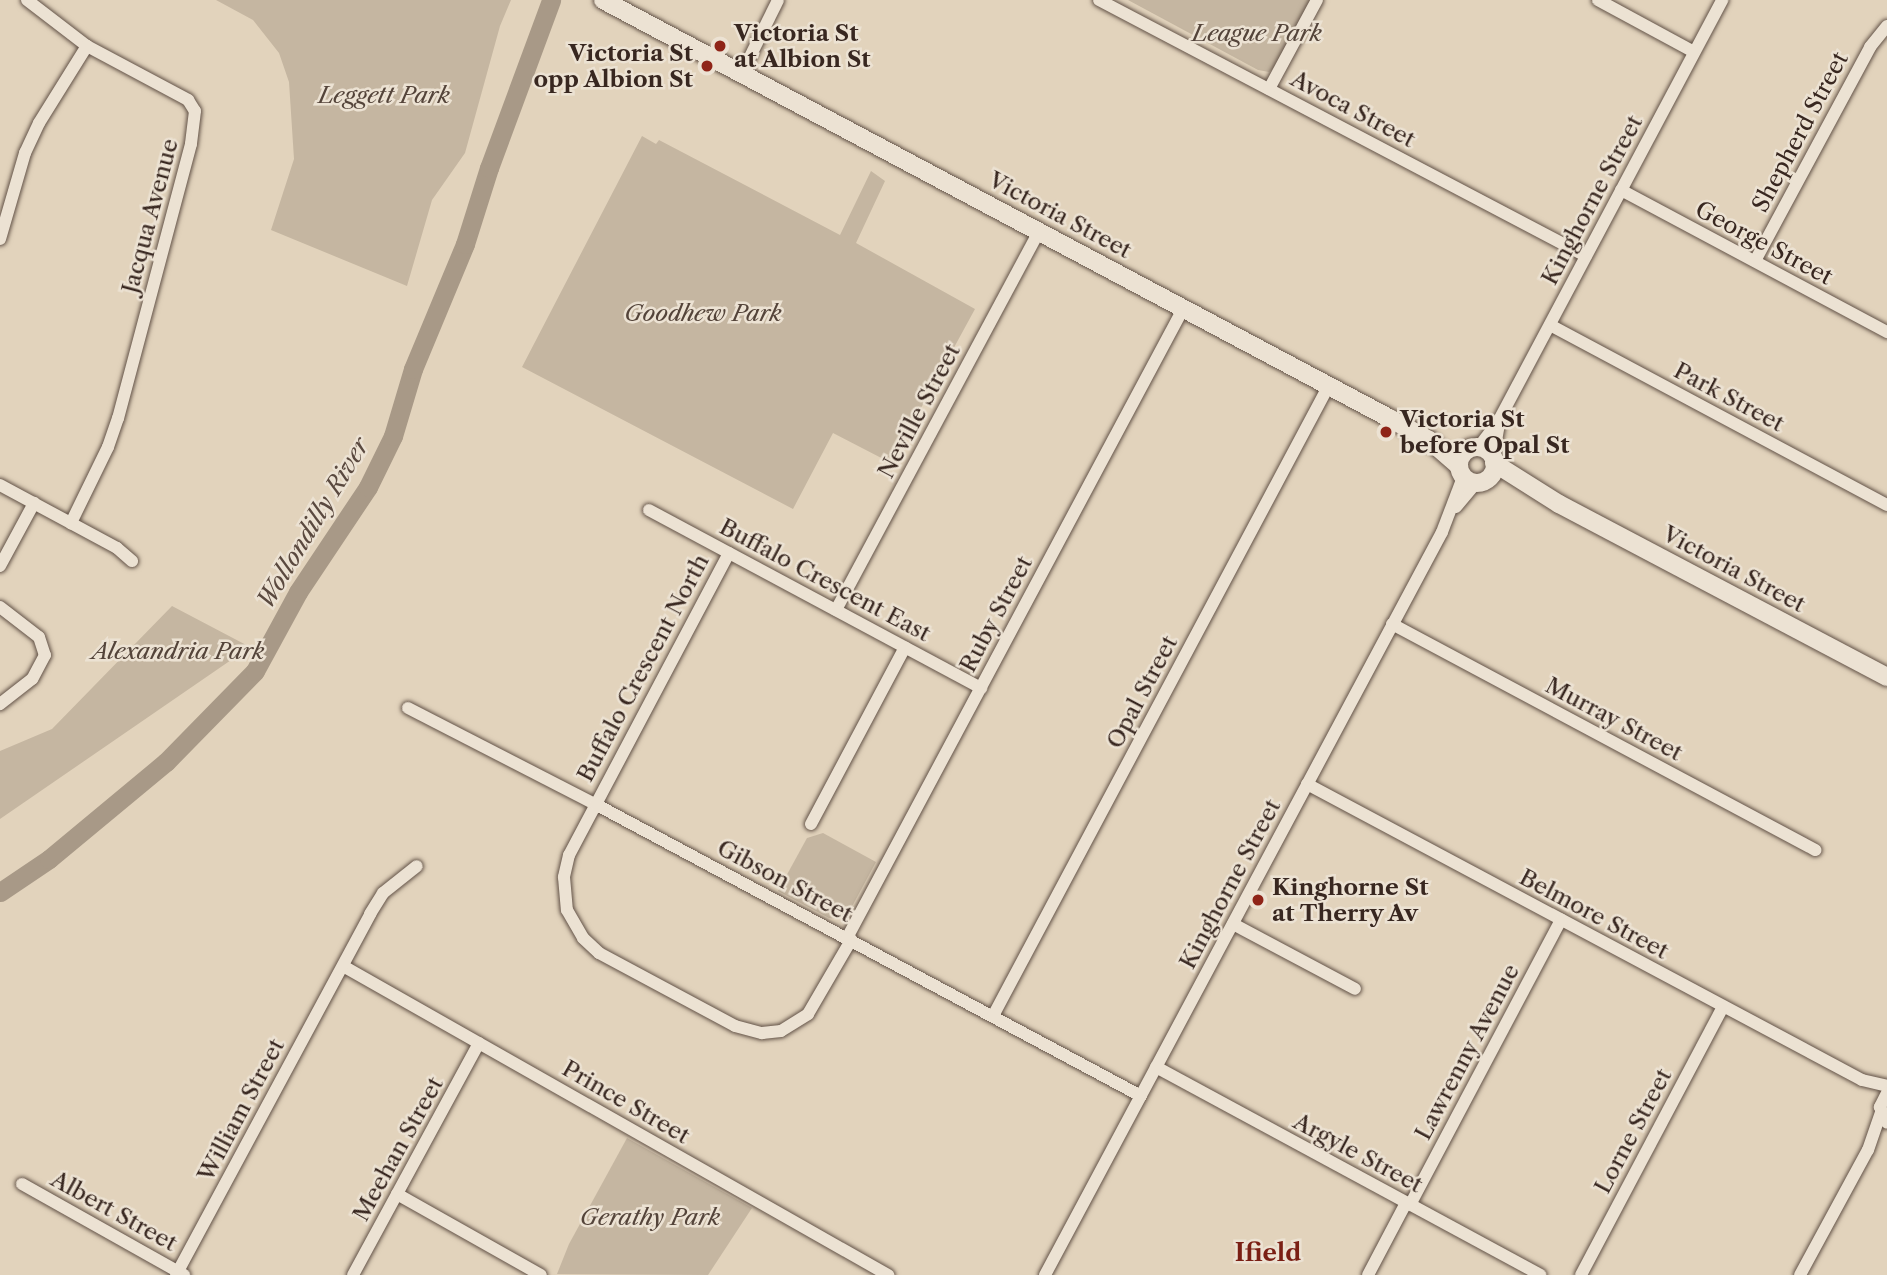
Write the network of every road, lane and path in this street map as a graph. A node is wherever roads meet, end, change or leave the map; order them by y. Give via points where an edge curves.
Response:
1 (27, 0) edge
2 (603, 0) edge
3 (778, 0) edge
4 (1099, 0) edge
5 (1317, 0) edge
6 (1598, 0) edge
7 (1722, 0) edge
8 (1887, 26) edge
9 (87, 46) junction
10 (1694, 52) junction
11 (742, 74) junction
12 (1269, 89) junction
13 (1621, 190) junction
14 (1039, 232) junction
15 (0, 239) edge
16 (1586, 256) junction
17 (1755, 261) junction
18 (1183, 309) junction
19 (1550, 325) junction
20 (1887, 332) edge
21 (1328, 387) junction
22 (1477, 466) junction
23 (0, 485) edge
24 (34, 503) junction
25 (1887, 505) edge
26 (649, 510) dead end
27 (71, 523) junction
28 (729, 553) junction
29 (132, 561) dead end
30 (0, 566) edge
31 (0, 607) edge
32 (836, 610) junction
33 (1392, 624) junction
34 (905, 647) junction
35 (1887, 677) edge
36 (981, 688) junction
37 (0, 704) edge
38 (408, 708) dead end
39 (1307, 784) junction
40 (595, 804) junction
41 (811, 824) dead end
42 (1816, 850) dead end
43 (417, 866) dead end
44 (1561, 920) junction
45 (1233, 924) junction
46 (849, 939) junction
47 (343, 966) junction
48 (1355, 989) dead end
49 (1723, 1007) junction
50 (993, 1016) junction
51 (480, 1043) junction
52 (1156, 1068) junction
53 (1861, 1080) junction
54 (1887, 1086) edge
55 (1141, 1096) junction
56 (1884, 1108) edge
57 (1887, 1130) edge
58 (1868, 1150) junction
59 (22, 1184) dead end
60 (397, 1194) junction
61 (1408, 1204) junction
62 (872, 1271) edge
63 (180, 1274) edge
64 (353, 1275) edge
65 (541, 1275) edge
66 (888, 1275) edge
67 (1045, 1275) edge
68 (1368, 1275) edge
69 (1539, 1275) edge
70 (1581, 1275) edge
71 (1800, 1275) edge

1 - 9 street, Jacqua Avenue
2 - 11 main road, Victoria Street
3 - 11 street
4 - 12 street, Avoca Street
5 - 12 street
6 - 10 street
7 - 10 street, Kinghorne Street
8 - 17 street, Shepherd Street via 1870,47
9 - 15 street via 25,153
9 - 27 street, Jacqua Avenue via 188,100 195,111 195,126 118,418
10 - 13 street, Kinghorne Street
11 - 14 main road, Victoria Street
12 - 16 street, Avoca Street
13 - 16 street, Kinghorne Street
13 - 17 street, George Street
14 - 18 main road, Victoria Street
14 - 32 street, Neville Street
16 - 19 street, Kinghorne Street
17 - 20 street, George Street
18 - 21 main road, Victoria Street
18 - 36 street, Ruby Street
19 - 22 street, Kinghorne Street
19 - 25 street, Park Street
21 - 22 main road, Victoria Street
21 - 50 street, Opal Street
22 - 33 street, Kinghorne Street
22 - 35 main road, Victoria Street via 1543,502 1559,504
23 - 24 street
24 - 27 street
24 - 30 street
26 - 28 street, Buffalo Crescent East
27 - 29 street
28 - 32 street, Buffalo Crescent East
28 - 40 street, Buffalo Crescent North
31 - 37 street via 39,637 45,655 32,679
32 - 34 street, Buffalo Crescent East
33 - 39 street, Kinghorne Street
33 - 42 street, Murray Street
34 - 36 street, Buffalo Crescent East
34 - 41 street
36 - 46 street, Ruby Street
38 - 40 street, Gibson Street
39 - 44 street, Belmore Street
39 - 45 street, Kinghorne Street
40 - 46 street, Gibson Street
40 - 46 street, Buffalo Crescent North via 569,855 564,877 567,910 576,929 599,953 726,1022 762,1033 792,1026 815,1007
43 - 47 street, William Street via 383,893
44 - 49 street, Belmore Street
44 - 61 street, Lawrenny Avenue
45 - 48 street
45 - 52 street, Kinghorne Street
46 - 50 street, Gibson Street
47 - 51 street, Prince Street
47 - 63 street, William Street
49 - 53 street, Belmore Street
49 - 70 street, Lorne Street
50 - 55 street, Gibson Street
51 - 60 street, Meehan Street
51 - 62 street, Prince Street
52 - 55 street, Kinghorne Street
52 - 61 street, Argyle Street
53 - 54 street, Belmore Street
53 - 56 street, Belmore Street
55 - 67 street, Kinghorne Street
56 - 58 street
57 - 58 street
58 - 71 street
59 - 63 street, Albert Street
60 - 64 street, Meehan Street
60 - 65 street
61 - 68 street, Lawrenny Avenue
61 - 69 street, Argyle Street
62 - 66 street, Prince Street

